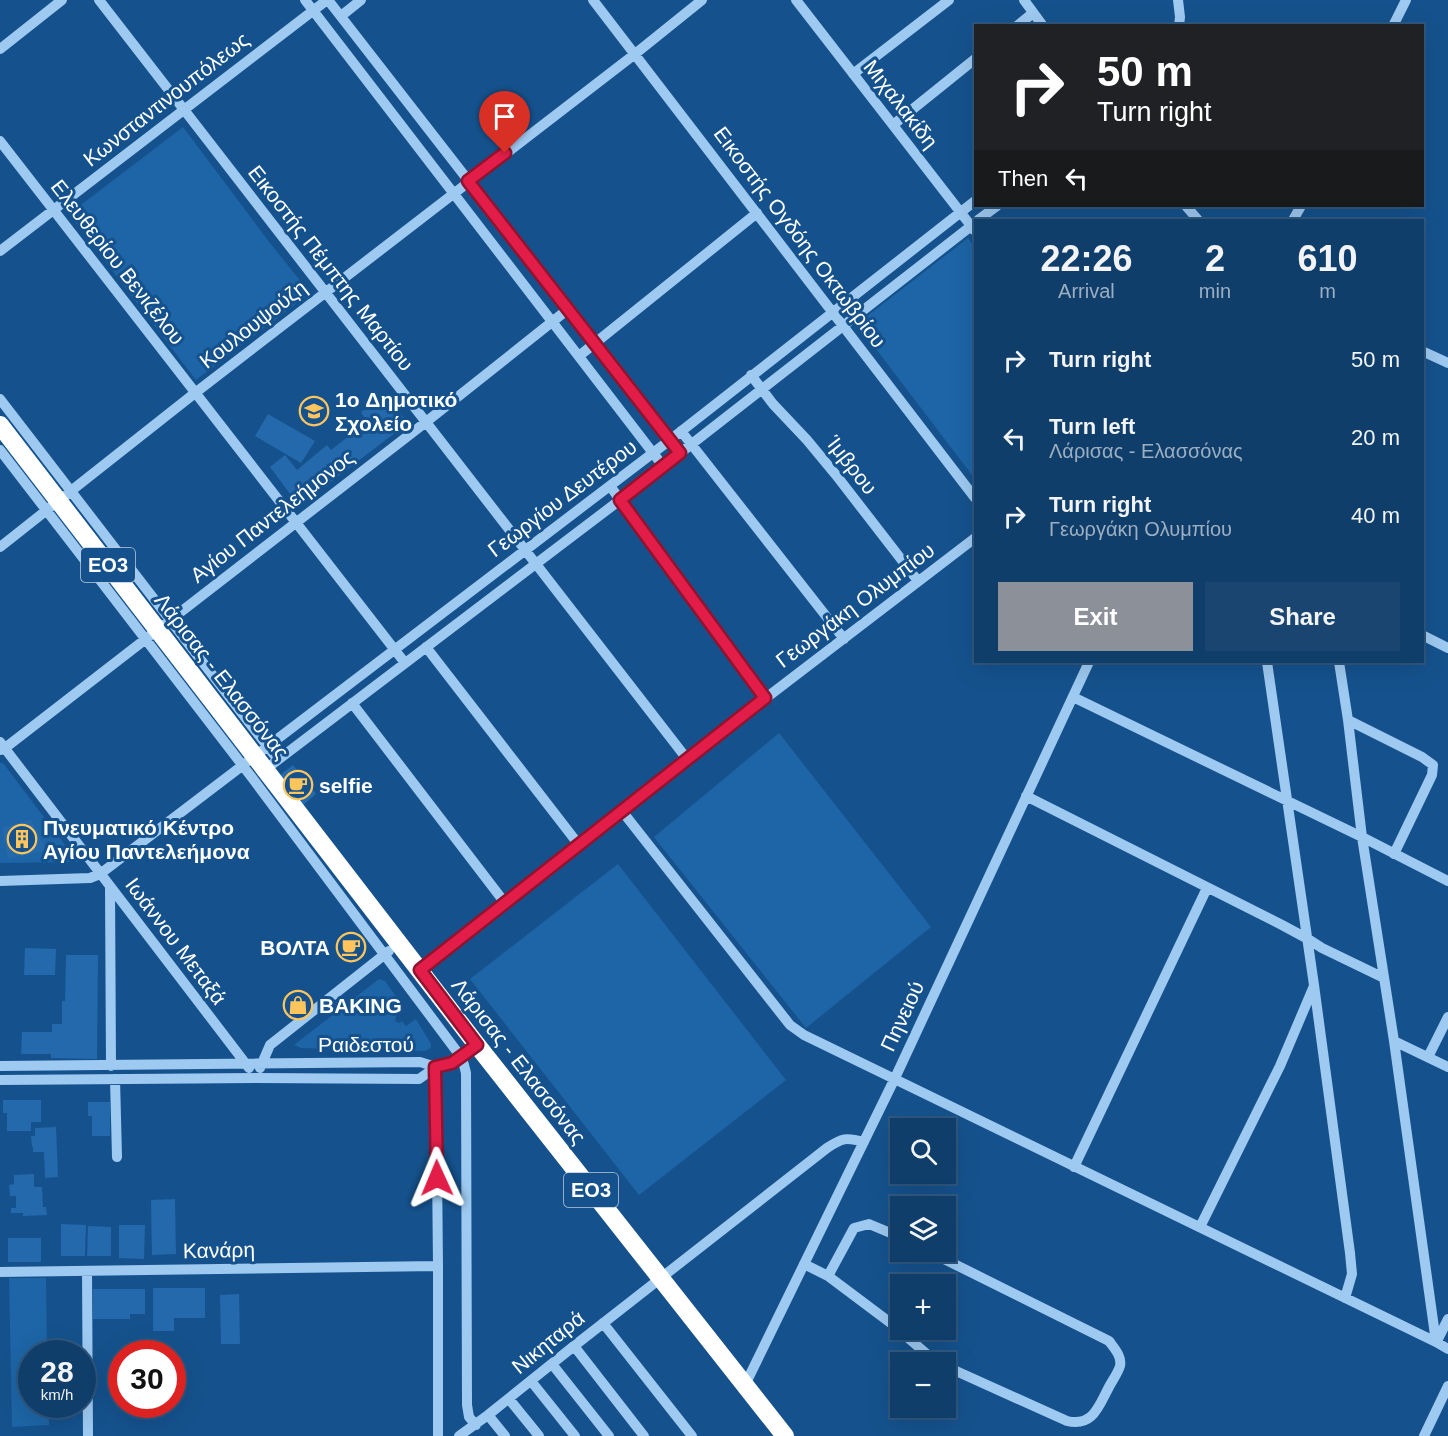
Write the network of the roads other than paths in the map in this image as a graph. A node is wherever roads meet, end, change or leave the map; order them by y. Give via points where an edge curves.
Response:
1 (62, 0) edge
2 (99, 0) edge
3 (305, 0) edge
4 (328, 0) edge
5 (361, 0) edge
6 (593, 0) edge
7 (702, 0) edge
8 (796, 0) edge
9 (949, 0) edge
10 (1024, 0) edge
11 (1178, 0) edge
12 (1406, 0) edge
13 (313, 10) junction
14 (1033, 13) junction
15 (341, 16) junction
16 (1019, 24) edge
17 (1041, 24) edge
18 (1179, 24) edge
19 (1394, 24) edge
20 (0, 49) edge
21 (635, 54) junction
22 (974, 60) edge
23 (853, 74) junction
24 (184, 110) junction
25 (893, 125) junction
26 (0, 141) edge
27 (468, 181) junction
28 (454, 192) junction
29 (974, 202) edge
30 (996, 207) edge
31 (1187, 207) edge
32 (53, 210) junction
33 (961, 212) junction
34 (757, 213) junction
35 (982, 219) edge
36 (1197, 219) edge
37 (974, 224) edge
38 (974, 226) edge
39 (0, 251) edge
40 (326, 292) junction
41 (567, 310) junction
42 (833, 313) junction
43 (553, 322) junction
44 (843, 326) junction
45 (595, 344) junction
46 (1424, 352) edge
47 (579, 356) junction
48 (1448, 363) edge
49 (751, 375) junction
50 (762, 389) junction
51 (195, 393) junction
52 (0, 399) edge
53 (426, 422) junction
54 (0, 425) edge
55 (681, 431) junction
56 (670, 440) junction
57 (692, 444) junction
58 (27, 446) junction
59 (0, 450) edge
60 (653, 453) junction
61 (680, 453) junction
62 (663, 466) junction
63 (610, 486) junction
64 (974, 497) edge
65 (620, 500) junction
66 (59, 501) junction
67 (295, 522) junction
68 (974, 539) edge
69 (0, 547) edge
70 (525, 550) junction
71 (536, 564) junction
72 (918, 581) junction
73 (158, 629) junction
74 (1424, 636) edge
75 (844, 639) junction
76 (426, 647) junction
77 (1448, 648) edge
78 (394, 650) junction
79 (405, 663) junction
80 (1089, 663) edge
81 (1267, 663) edge
82 (1339, 663) edge
83 (1073, 697) junction
84 (765, 698) junction
85 (352, 704) junction
86 (1348, 720) junction
87 (2, 747) edge
88 (687, 759) junction
89 (260, 763) junction
90 (1026, 796) junction
91 (1287, 801) junction
92 (622, 811) junction
93 (1362, 837) junction
94 (579, 845) junction
95 (1394, 854) junction
96 (100, 874) junction
97 (0, 881) edge
98 (1448, 881) edge
99 (110, 886) junction
100 (1207, 888) junction
101 (506, 903) junction
102 (1308, 939) junction
103 (392, 949) junction
104 (420, 970) junction
105 (1384, 978) junction
106 (1314, 985) junction
107 (1448, 1017) edge
108 (1394, 1041) junction
109 (477, 1045) junction
110 (1428, 1057) junction
111 (461, 1058) junction
112 (246, 1064) junction
113 (262, 1064) junction
114 (0, 1066) edge
115 (111, 1066) junction
116 (435, 1067) junction
117 (1448, 1067) edge
118 (256, 1078) junction
119 (895, 1078) junction
120 (115, 1079) junction
121 (0, 1080) edge
122 (864, 1142) junction
123 (117, 1157) dead end
124 (1074, 1167) junction
125 (1200, 1227) junction
126 (890, 1233) edge
127 (950, 1262) edge
128 (804, 1264) junction
129 (438, 1266) junction
130 (87, 1271) junction
131 (0, 1272) edge
132 (828, 1276) junction
133 (661, 1278) junction
134 (1345, 1298) junction
135 (1448, 1319) edge
136 (603, 1323) junction
137 (1436, 1342) junction
138 (574, 1346) junction
139 (1448, 1349) edge
140 (924, 1352) edge
141 (552, 1364) junction
142 (956, 1371) edge
143 (531, 1381) junction
144 (746, 1384) junction
145 (1448, 1386) edge
146 (509, 1399) junction
147 (488, 1415) junction
148 (476, 1425) junction
149 (463, 1435) edge
150 (88, 1436) edge
151 (438, 1436) edge
152 (505, 1436) edge
153 (539, 1436) edge
154 (575, 1436) edge
155 (609, 1436) edge
156 (644, 1436) edge
157 (692, 1436) edge
158 (786, 1436) edge
159 (1424, 1436) edge

1 - 20 street
2 - 24 street, Εικοστής Πέμπτης Μαρτίου
3 - 13 street
4 - 13 street, Κωνσταντινουπόλεως
4 - 15 street
5 - 15 street
6 - 21 street, Εικοστής Ογδόης Οκτωβρίου
7 - 21 street, Κουλουψούζη
8 - 23 street, Μιχαλακίδη
9 - 23 street
10 - 14 street
11 - 18 street
12 - 19 street
13 - 24 street, Κωνσταντινουπόλεως
13 - 28 street
14 - 16 street
14 - 17 street
15 - 27 street
21 - 27 street, Κουλουψούζη
21 - 34 street, Εικοστής Ογδόης Οκτωβρίου
22 - 25 street
23 - 25 street, Μιχαλακίδη
24 - 32 street, Κωνσταντινουπόλεως
24 - 40 street, Εικοστής Πέμπτης Μαρτίου
25 - 33 street, Μιχαλακίδη
26 - 32 street, Ελευθερίου Βενιζέλου
27 - 28 street, Κουλουψούζη
27 - 41 street
28 - 40 street, Κουλουψούζη
28 - 43 street
29 - 33 street, Γεωργίου Δευτέρου
30 - 35 street, Γεωργίου Δευτέρου
31 - 36 street
32 - 39 street, Κωνσταντινουπόλεως
32 - 51 street, Ελευθερίου Βενιζέλου
33 - 37 street, Μιχαλακίδη
33 - 42 street, Γεωργίου Δευτέρου
34 - 42 street, Εικοστής Ογδόης Οκτωβρίου
34 - 45 street
38 - 44 street, Γεωργίου Δευτέρου
40 - 51 street, Κουλουψούζη
40 - 53 street, Εικοστής Πέμπτης Μαρτίου
41 - 43 street, Αγίου Παντελεήμονος
41 - 45 street
42 - 44 street, Εικοστής Ογδόης Οκτωβρίου
42 - 49 street, Γεωργίου Δευτέρου
43 - 47 street
43 - 53 street, Αγίου Παντελεήμονος
44 - 50 street, Γεωργίου Δευτέρου
44 - 64 street, Εικοστής Ογδόης Οκτωβρίου
45 - 47 street
45 - 56 street
46 - 48 street
47 - 60 street
49 - 50 street, Ίμβρου
49 - 55 street, Γεωργίου Δευτέρου
50 - 57 street, Γεωργίου Δευτέρου
50 - 72 street, Ίμβρου via 836,475
51 - 66 street, Κουλουψούζη
51 - 67 street, Ελευθερίου Βενιζέλου
52 - 58 street
53 - 67 street, Αγίου Παντελεήμονος
53 - 70 street, Εικοστής Πέμπτης Μαρτίου
54 - 58 highway, Λάρισας - Ελασσόνας / ΕΟ3
55 - 56 street, Γεωργίου Δευτέρου
55 - 57 street
56 - 60 street, Γεωργίου Δευτέρου
56 - 61 street
57 - 61 street, Γεωργίου Δευτέρου
57 - 75 street
58 - 66 highway, Λάρισας - Ελασσόνας / ΕΟ3
59 - 66 street
60 - 62 street
60 - 63 street, Γεωργίου Δευτέρου
61 - 62 street, Γεωργίου Δευτέρου
62 - 65 street, Γεωργίου Δευτέρου
63 - 65 street
63 - 70 street, Γεωργίου Δευτέρου
65 - 71 street, Γεωργίου Δευτέρου
65 - 84 street
66 - 69 street, Κουλουψούζη
66 - 73 highway, Λάρισας - Ελασσόνας / ΕΟ3
67 - 73 street, Αγίου Παντελεήμονος
67 - 78 street, Ελευθερίου Βενιζέλου
68 - 72 street, Γεωργάκη Ολυμπίου
70 - 71 street, Εικοστής Πέμπτης Μαρτίου
70 - 78 street, Γεωργίου Δευτέρου
71 - 76 street, Γεωργίου Δευτέρου
71 - 88 street, Εικοστής Πέμπτης Μαρτίου
72 - 75 street, Γεωργάκη Ολυμπίου
73 - 87 street, Αγίου Παντελεήμονος
73 - 89 highway, Λάρισας - Ελασσόνας / ΕΟ3
74 - 77 street
75 - 84 street, Γεωργάκη Ολυμπίου
76 - 79 street, Γεωργίου Δευτέρου
76 - 94 street
78 - 79 street, Ελευθερίου Βενιζέλου
78 - 89 street, Γεωργίου Δευτέρου
79 - 85 street, Γεωργίου Δευτέρου
80 - 83 street, Πηνειού
81 - 91 street
82 - 86 street
83 - 90 street, Πηνειού
83 - 91 street
84 - 88 street, Γεωργάκη Ολυμπίου
85 - 89 street, Γεωργίου Δευτέρου
85 - 101 street
86 - 93 street
86 - 95 street via 1433,765 1432,775
87 - 96 street, Ιωάννου Μεταξά
88 - 92 street, Γεωργάκη Ολυμπίου
89 - 96 street
89 - 103 highway, Λάρισας - Ελασσόνας / ΕΟ3
90 - 100 street
90 - 119 street, Πηνειού
91 - 93 street
91 - 102 street
92 - 94 street, Γεωργάκη Ολυμπίου
92 - 119 street via 790,1025
93 - 95 street
93 - 105 street
94 - 101 street, Γεωργάκη Ολυμπίου
95 - 98 street
96 - 97 street via 90,878
96 - 99 street, Ιωάννου Μεταξά
99 - 112 street, Ιωάννου Μεταξά
99 - 115 street
100 - 102 street
100 - 124 street
101 - 104 street, Γεωργάκη Ολυμπίου
102 - 105 street
102 - 106 street
103 - 104 highway, Λάρισας - Ελασσόνας / ΕΟ3
103 - 111 street
103 - 113 street via 270,1046
104 - 109 highway, Λάρισας - Ελασσόνας / ΕΟ3
105 - 108 street
106 - 125 street via 1280,1066
106 - 134 street via 1352,1274
107 - 110 street
108 - 110 street
108 - 137 street
109 - 111 street
109 - 133 highway, Λάρισας - Ελασσόνας / ΕΟ3
110 - 117 street
111 - 116 street
111 - 148 street via 465,1073 466,1405
112 - 113 street, Ραιδεστού
112 - 115 street, Ραιδεστού
112 - 118 street, Ιωάννου Μεταξά
113 - 116 street, Ραιδεστού via 420,1062
113 - 118 street
114 - 115 street, Ραιδεστού
116 - 118 street, Ραιδεστού via 419,1078
116 - 129 street
118 - 120 street, Ραιδεστού
119 - 122 street, Πηνειού
119 - 124 street
120 - 121 street, Ραιδεστού
120 - 123 street
122 - 128 street, Πηνειού
122 - 133 street, Νικηταρά via 846,1138 831,1145
124 - 125 street
125 - 134 street
126 - 132 street via 868,1224 854,1228
127 - 142 street via 1109,1341 1119,1354 1120,1365 1096,1412 1077,1423
128 - 132 street
128 - 144 street, Πηνειού
129 - 130 street, Κανάρη
129 - 151 street
130 - 131 street, Κανάρη
130 - 150 street
132 - 140 street
133 - 136 street, Νικηταρά
133 - 144 highway, Λάρισας - Ελασσόνας / ΕΟ3
134 - 137 street
135 - 137 street
136 - 138 street, Νικηταρά
136 - 157 street
137 - 139 street
138 - 141 street, Νικηταρά
138 - 156 street
141 - 143 street, Νικηταρά
141 - 155 street
143 - 146 street, Νικηταρά
143 - 154 street
144 - 158 highway, Λάρισας - Ελασσόνας / ΕΟ3
145 - 159 street
146 - 147 street, Νικηταρά
146 - 153 street
147 - 148 street, Νικηταρά
147 - 152 street
148 - 149 street, Νικηταρά

